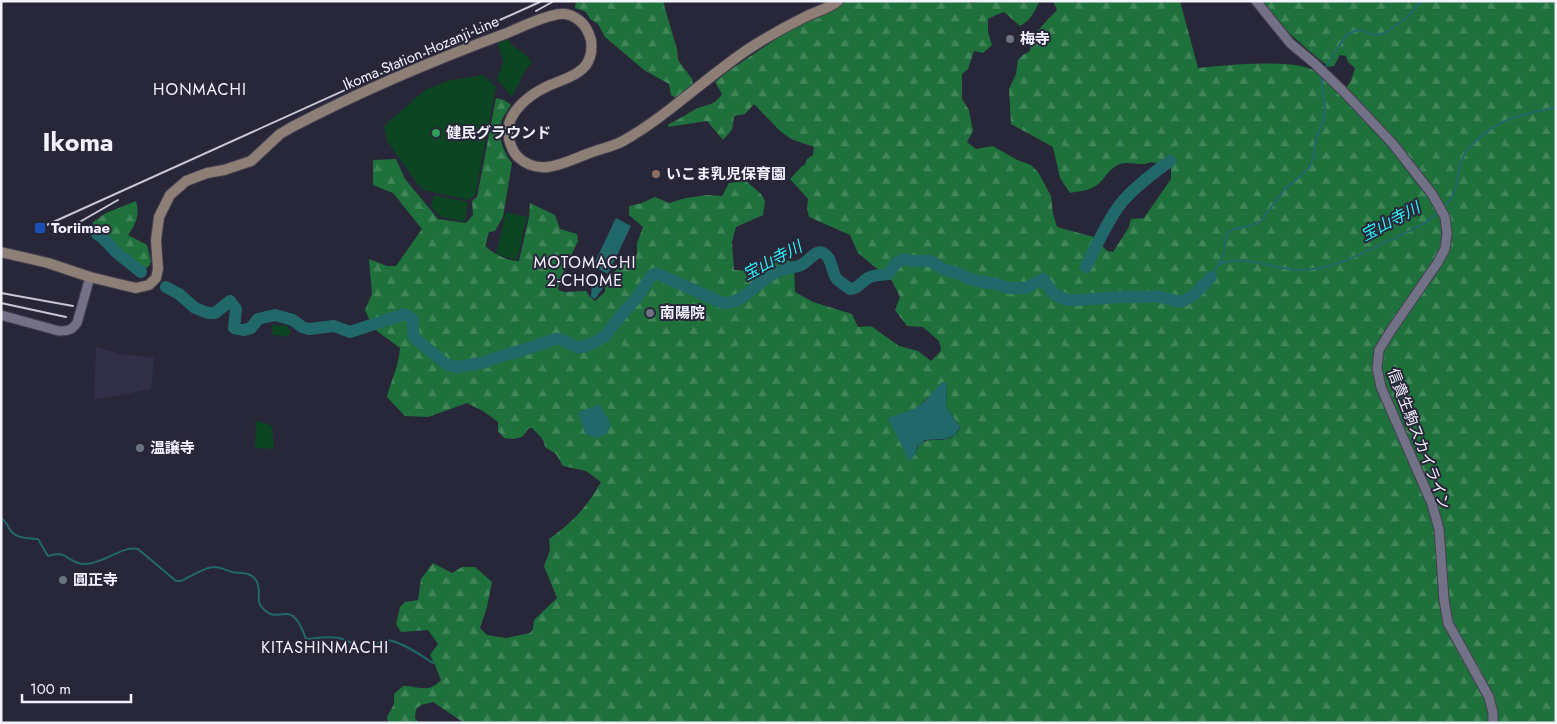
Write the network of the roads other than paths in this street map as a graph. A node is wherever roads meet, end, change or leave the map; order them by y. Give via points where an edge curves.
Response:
1 (838, 1) edge
2 (1256, 1) edge
3 (1, 252) edge
4 (90, 277) junction
5 (1, 315) edge
6 (1492, 723) edge

1 - 4 main road, Ikoma Station Hozanji Line via 754,46 672,109 622,141 563,164 543,168 524,162 516,155 508,136 508,125 519,107 532,96 586,65 592,43 588,31 572,16 562,14 491,38 316,115 280,134 251,161 186,181 170,196 159,217 156,240 158,269 156,278 149,285 136,288
2 - 6 street, 信貴生駒スカイライン via 1290,43 1393,144 1436,200 1444,217 1445,249 1379,350 1376,368 1381,387 1432,504 1440,530 1448,623 1489,697
3 - 4 main road, Ikoma Station Hozanji Line
4 - 5 street via 73,329 60,331

